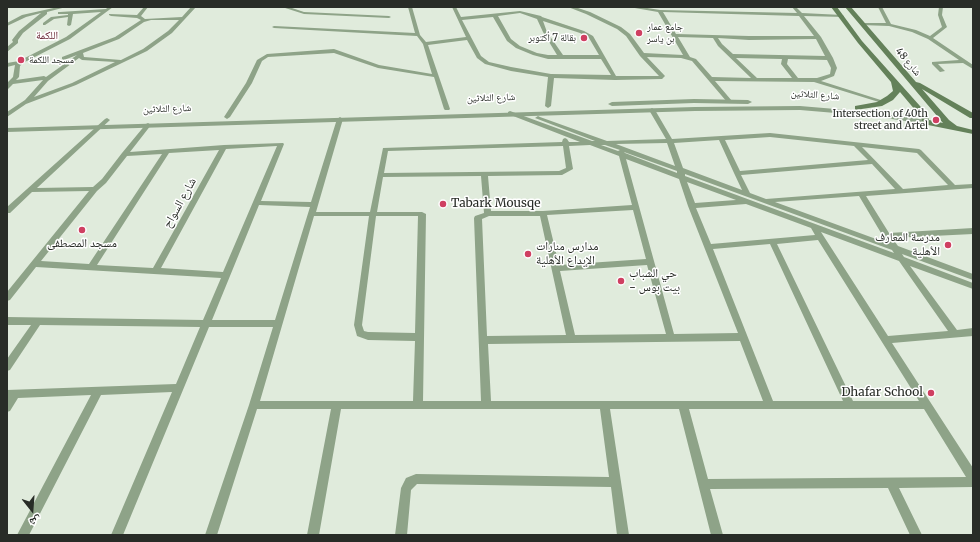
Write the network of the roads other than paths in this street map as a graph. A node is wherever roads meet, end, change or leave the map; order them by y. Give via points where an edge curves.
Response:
1 (64, 7) edge
2 (76, 7) edge
3 (146, 7) edge
4 (194, 7) edge
5 (284, 7) edge
6 (410, 7) edge
7 (454, 7) edge
8 (570, 7) edge
9 (631, 7) edge
10 (697, 7) edge
11 (727, 7) edge
12 (794, 7) edge
13 (834, 7) edge
14 (844, 7) edge
15 (848, 7) edge
16 (880, 7) edge
17 (941, 7) edge
18 (109, 8) edge
19 (47, 11) junction
20 (660, 11) junction
21 (702, 12) junction
22 (732, 12) junction
23 (60, 13) dead end
24 (70, 14) junction
25 (494, 14) junction
26 (111, 15) dead end
27 (800, 15) junction
28 (842, 16) junction
29 (138, 17) junction
30 (389, 17) dead end
31 (539, 17) junction
32 (183, 18) junction
33 (459, 19) junction
34 (146, 20) junction
35 (45, 24) dead end
36 (863, 24) junction
37 (7, 25) edge
38 (69, 25) dead end
39 (889, 25) junction
40 (274, 27) dead end
41 (418, 35) junction
42 (674, 35) junction
43 (715, 37) junction
44 (818, 37) junction
45 (469, 38) junction
46 (930, 38) junction
47 (425, 44) junction
48 (7, 50) edge
49 (80, 53) junction
50 (642, 55) junction
51 (733, 56) junction
52 (561, 57) junction
53 (602, 57) junction
54 (687, 57) junction
55 (64, 58) dead end
56 (785, 58) junction
57 (830, 58) junction
58 (124, 61) junction
59 (963, 61) junction
60 (21, 62) junction
61 (7, 65) edge
62 (973, 67) edge
63 (942, 71) dead end
64 (435, 76) junction
65 (551, 76) junction
66 (615, 78) junction
67 (908, 78) junction
68 (711, 79) junction
69 (755, 79) junction
70 (796, 79) junction
71 (810, 79) junction
72 (46, 80) junction
73 (894, 80) junction
74 (8, 85) edge
75 (729, 101) junction
76 (27, 102) junction
77 (884, 102) junction
78 (548, 106) junction
79 (858, 108) junction
80 (10, 109) edge
81 (652, 110) junction
82 (447, 112) junction
83 (510, 113) junction
84 (525, 113) junction
85 (7, 115) edge
86 (341, 116) junction
87 (973, 116) edge
88 (227, 117) junction
89 (926, 119) junction
90 (946, 122) junction
91 (104, 123) junction
92 (7, 124) edge
93 (148, 124) junction
94 (956, 128) junction
95 (973, 128) edge
96 (7, 130) edge
97 (973, 132) edge
98 (564, 133) junction
99 (721, 138) junction
100 (670, 141) junction
101 (590, 143) junction
102 (606, 143) junction
103 (566, 144) junction
104 (857, 145) junction
105 (224, 147) junction
106 (167, 151) junction
107 (620, 151) junction
108 (124, 154) junction
109 (874, 162) junction
110 (737, 173) junction
111 (484, 174) junction
112 (681, 174) junction
113 (380, 175) junction
114 (973, 186) edge
115 (953, 187) junction
116 (95, 189) junction
117 (30, 190) junction
118 (901, 191) junction
119 (746, 194) junction
120 (861, 194) junction
121 (765, 201) junction
122 (748, 202) junction
123 (256, 203) junction
124 (692, 206) junction
125 (636, 207) junction
126 (313, 209) junction
127 (7, 211) edge
128 (543, 213) junction
129 (373, 214) junction
130 (488, 214) junction
131 (808, 217) junction
132 (814, 227) junction
133 (973, 231) edge
134 (820, 236) junction
135 (888, 236) junction
136 (772, 241) junction
137 (708, 247) junction
138 (896, 249) junction
139 (902, 260) junction
140 (650, 262) junction
141 (34, 264) junction
142 (91, 267) junction
143 (556, 268) junction
144 (155, 271) junction
145 (226, 275) junction
146 (973, 277) edge
147 (973, 286) edge
148 (7, 298) edge
149 (7, 321) edge
150 (38, 321) junction
151 (206, 323) junction
152 (279, 324) junction
153 (973, 332) edge
154 (955, 334) junction
155 (420, 337) junction
156 (571, 338) junction
157 (671, 338) junction
158 (744, 338) junction
159 (483, 340) junction
160 (886, 340) junction
161 (7, 367) edge
162 (178, 388) junction
163 (98, 392) junction
164 (11, 394) edge
165 (604, 404) junction
166 (254, 405) junction
167 (337, 405) junction
168 (418, 405) junction
169 (486, 405) junction
170 (683, 405) junction
171 (770, 405) junction
172 (850, 405) junction
173 (927, 405) junction
174 (7, 408) edge
175 (973, 478) edge
176 (615, 482) junction
177 (973, 482) edge
178 (891, 483) junction
179 (704, 484) junction
180 (23, 535) edge
181 (117, 535) edge
182 (211, 535) edge
183 (313, 535) edge
184 (401, 535) edge
185 (623, 535) edge
186 (717, 535) edge
187 (916, 535) edge

1 - 19 street
2 - 24 street
3 - 29 street
4 - 32 street
5 - 30 street via 304,13 363,13
6 - 41 street
7 - 33 street
8 - 50 street via 619,28 628,35
9 - 20 street
10 - 21 street
11 - 22 street
12 - 27 street
13 - 14 main road
13 - 28 main road, شارع 48
15 - 36 main road, شارع 48
16 - 39 street
17 - 46 street via 940,15 945,28
18 - 24 street
18 - 60 street via 68,38
19 - 37 street via 24,16
19 - 48 street via 21,32 16,42
20 - 21 street
20 - 42 street
21 - 22 street
22 - 27 street
23 - 24 street
24 - 35 street via 53,18
24 - 38 street
25 - 31 street via 520,12
25 - 33 street
25 - 52 street via 509,40 518,47 535,54
26 - 29 street
27 - 28 street
27 - 44 street
28 - 73 main road, شارع 48 via 860,42
29 - 34 street
31 - 52 street
31 - 53 street via 592,37
32 - 34 street
32 - 58 street via 152,46
33 - 45 street
34 - 49 street via 119,37
36 - 39 street
36 - 67 main road, شارع 48
39 - 46 street
40 - 41 street
41 - 47 street
42 - 43 street
42 - 54 street
43 - 44 street
43 - 51 street via 720,46
44 - 57 street
45 - 47 street
45 - 65 street via 479,57 487,63 511,70
46 - 59 street
47 - 64 street
49 - 55 street
49 - 58 street via 82,58 91,60
49 - 72 street
50 - 54 street
50 - 66 street via 662,76 660,78
51 - 56 street
51 - 69 street
52 - 53 street
53 - 66 street
54 - 68 street via 698,64
56 - 57 street
56 - 70 street via 784,64
57 - 71 street via 834,68 832,75
58 - 76 street
59 - 62 street
59 - 63 street via 934,63
60 - 61 street
60 - 74 street via 17,75
64 - 82 street
64 - 88 street via 378,66 334,51 268,56 260,60 249,83
65 - 66 street
65 - 78 street
67 - 87 main road
67 - 90 main road, شارع 48
68 - 69 street
68 - 75 street
69 - 70 street
70 - 71 street
71 - 77 street
72 - 74 street via 40,78
72 - 76 street
73 - 77 main road via 897,91
73 - 89 main road, شارع 48
75 - 78 street, شارع الثلاثين
75 - 79 street, شارع الثلاثين
76 - 80 street
77 - 79 main road
78 - 82 street, شارع الثلاثين
79 - 89 street, شارع الثلاثين
80 - 85 street
81 - 84 street, شارع الثلاثين
81 - 89 street, شارع الثلاثين via 800,108
81 - 100 street
82 - 83 street, شارع الثلاثين
82 - 86 street, شارع الثلاثين
83 - 84 street, شارع الثلاثين
83 - 98 street
84 - 102 street
86 - 88 street, شارع الثلاثين
86 - 93 street, شارع الثلاثين
86 - 126 street
88 - 91 street, شارع الثلاثين
89 - 90 main road, شارع الثلاثين
89 - 94 main road, شارع الثلاثين
90 - 94 main road, شارع 48
90 - 95 main road, شارع الثلاثين
91 - 92 street, شارع الثلاثين
91 - 93 street, شارع الثلاثين
91 - 96 street, شارع الثلاثين
91 - 117 street
93 - 108 street
94 - 97 main road, شارع الثلاثين
98 - 101 street
98 - 103 street
99 - 100 street
99 - 104 street via 770,135
99 - 110 street
100 - 102 street
100 - 112 street
101 - 102 street
101 - 103 street
101 - 107 street
102 - 107 street
103 - 111 street via 570,169 565,172
103 - 113 street via 385,149
104 - 109 street
104 - 115 street via 919,152
105 - 106 street
105 - 123 street via 281,144
105 - 144 street, شارع السواح
106 - 108 street
106 - 142 street
107 - 112 street
107 - 125 street
108 - 116 street
109 - 110 street
109 - 118 street
110 - 119 street
111 - 113 street
111 - 130 street
112 - 119 street
112 - 122 street
112 - 124 street
113 - 129 street
114 - 115 street
115 - 118 street
116 - 117 street
116 - 141 street
117 - 127 street
118 - 120 street
119 - 121 street
120 - 121 street
120 - 135 street
121 - 122 street
121 - 131 street
122 - 124 street
122 - 132 street
123 - 126 street
123 - 145 street
124 - 137 street
125 - 128 street
125 - 140 street
126 - 129 street
126 - 152 street
128 - 130 street
128 - 143 street
129 - 155 street via 422,214
129 - 155 street via 358,325 360,333 368,336
130 - 159 street via 478,218
131 - 132 street
131 - 138 street
132 - 134 street
132 - 139 street
133 - 135 street
134 - 136 street
134 - 160 street
135 - 138 street
136 - 137 street
136 - 172 street
137 - 158 street
138 - 139 street
138 - 146 street
139 - 147 street
139 - 154 street
140 - 143 street
140 - 157 street
141 - 142 street
141 - 148 street
142 - 144 street
143 - 156 street
144 - 145 street
145 - 151 street
149 - 150 street
150 - 151 street
150 - 161 street
151 - 152 street
151 - 162 street
152 - 166 street
153 - 154 street
154 - 160 street
155 - 168 street
156 - 157 street
156 - 159 street
157 - 158 street
158 - 171 street
159 - 169 street
160 - 173 street
162 - 163 street
162 - 181 street
163 - 164 street
163 - 180 street
164 - 174 street
165 - 169 street
165 - 170 street
165 - 176 street
166 - 167 street
166 - 182 street
167 - 168 street
167 - 183 street
168 - 169 street
170 - 171 street
170 - 179 street
171 - 172 street
172 - 173 street
173 - 175 street
176 - 184 street via 416,479 406,488
176 - 185 street
177 - 178 street
178 - 179 street
178 - 187 street
179 - 186 street

